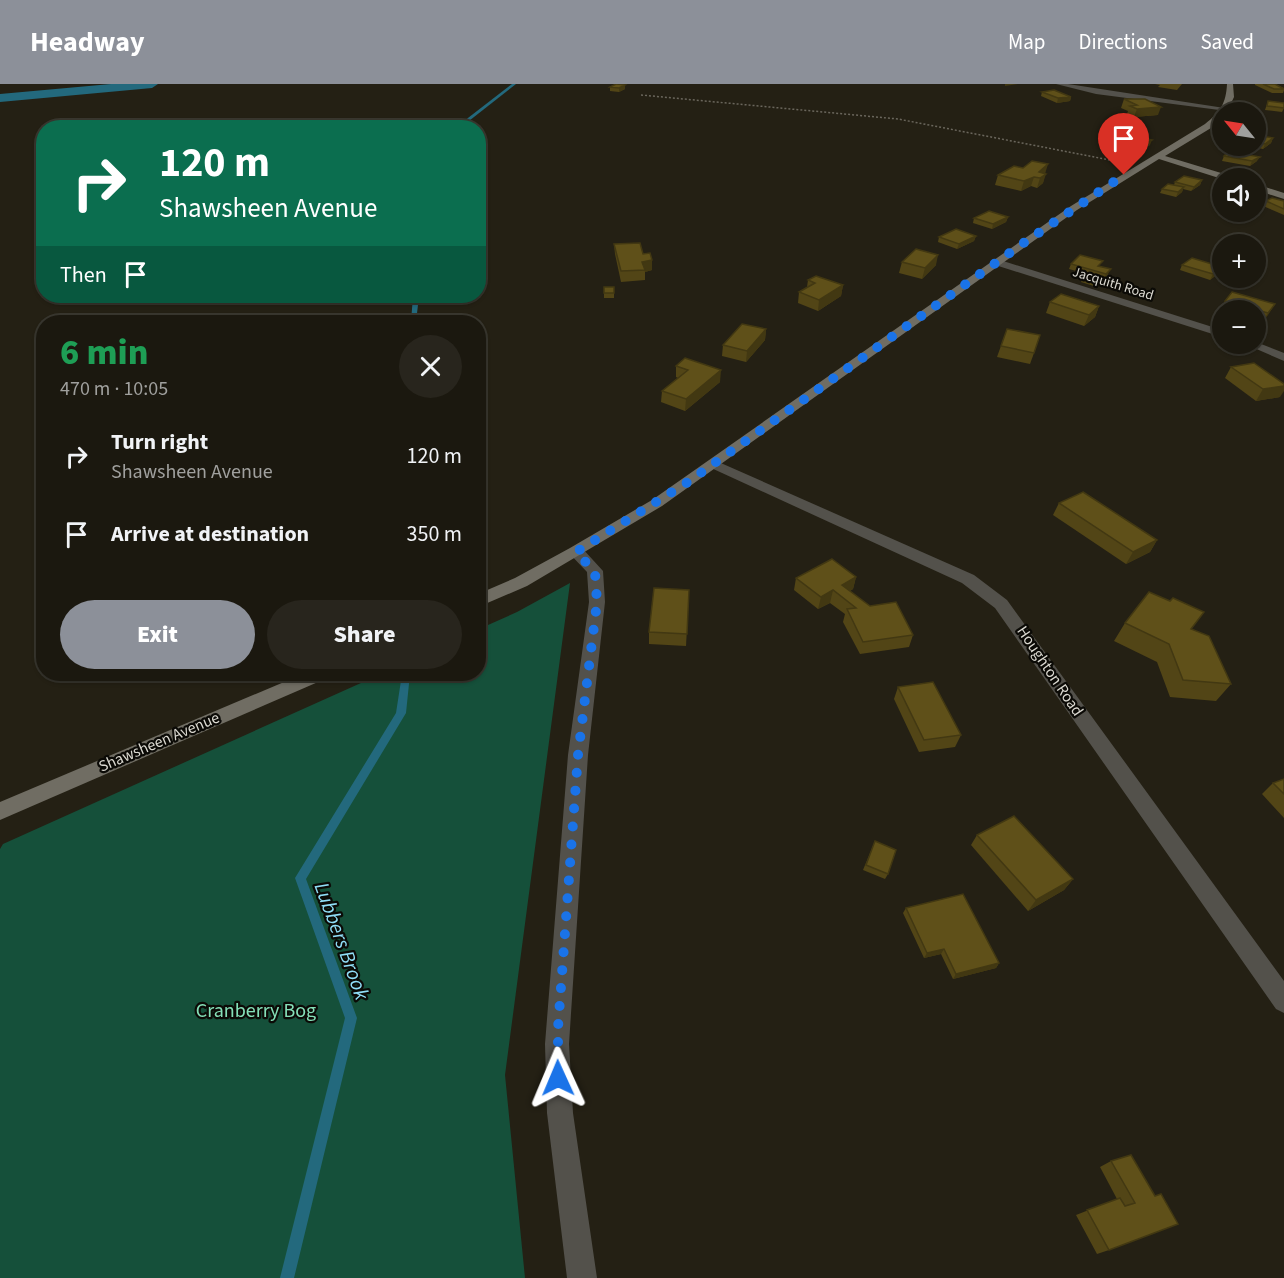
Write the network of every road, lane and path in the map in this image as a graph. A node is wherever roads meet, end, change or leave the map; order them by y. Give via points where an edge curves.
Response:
1 (1059, 84) edge
2 (1230, 84) edge
3 (641, 95) dead end
4 (1228, 102) edge
5 (1212, 110) edge
6 (1212, 122) edge
7 (1157, 156) junction
8 (1139, 166) junction
9 (1212, 173) edge
10 (1266, 190) edge
11 (1284, 196) edge
12 (996, 262) junction
13 (1212, 331) edge
14 (1266, 350) edge
15 (1284, 357) edge
16 (714, 464) junction
17 (576, 552) junction
18 (486, 597) edge
19 (302, 681) edge
20 (0, 811) edge
21 (1284, 1001) edge
22 (582, 1278) edge

1 - 5 street
2 - 4 main road
3 - 8 path via 917,122
6 - 7 main road
7 - 8 main road
7 - 9 main road
8 - 12 main road
10 - 11 main road
12 - 13 street, Jacquith Road
12 - 16 main road
14 - 15 street
16 - 17 main road
16 - 21 street, Houghton Road via 968,579 1001,604
17 - 18 main road
17 - 22 street via 595,572 597,602 578,755 557,1044 561,1123
19 - 20 main road, Shawsheen Avenue

